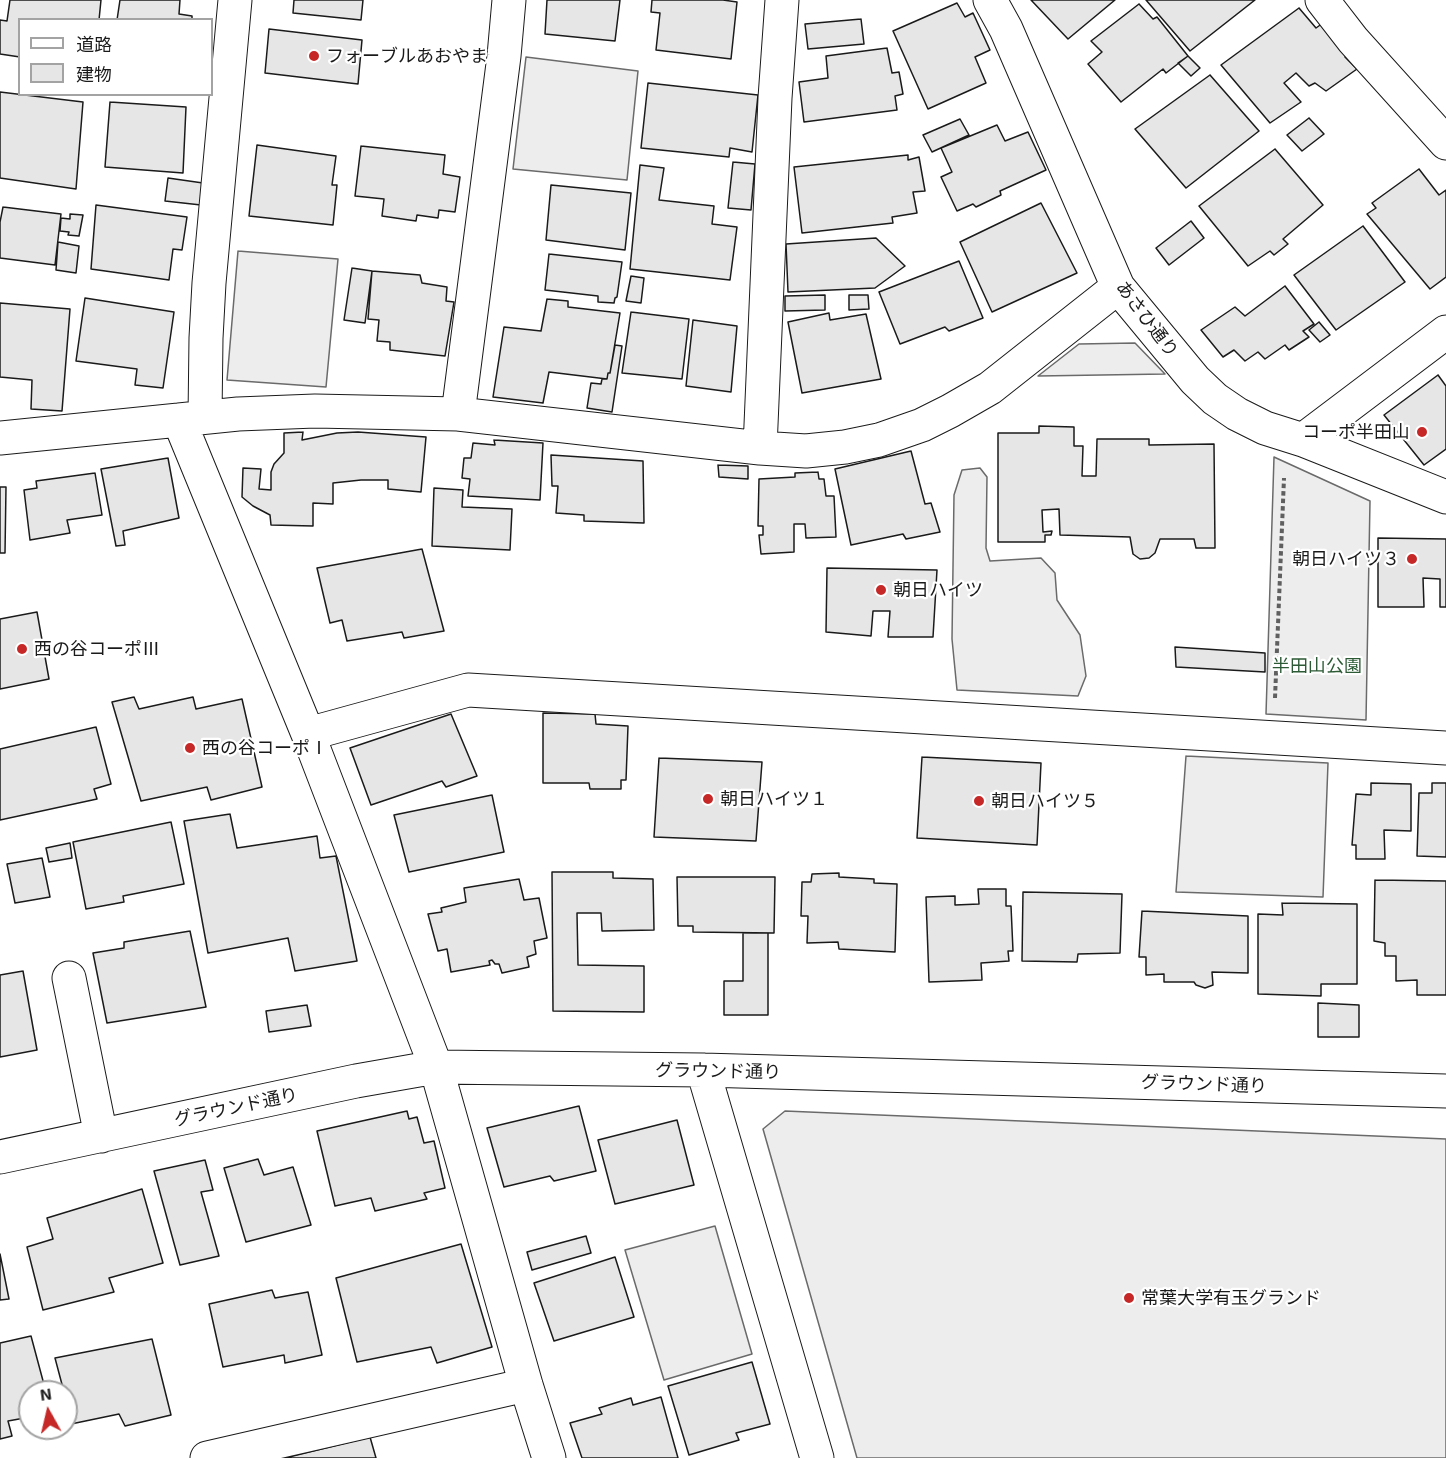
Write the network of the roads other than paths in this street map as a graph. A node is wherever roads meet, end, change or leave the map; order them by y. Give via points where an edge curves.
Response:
1 (235, 0) edge
2 (509, 0) edge
3 (782, 0) edge
4 (990, 0) edge
5 (1322, 0) edge
6 (1446, 143) edge
7 (1118, 287) junction
8 (1446, 332) edge
9 (458, 414) junction
10 (192, 418) junction
11 (0, 438) edge
12 (1303, 440) junction
13 (760, 448) junction
14 (1446, 497) edge
15 (308, 734) junction
16 (1446, 748) edge
17 (69, 978) dead end
18 (436, 1067) junction
19 (703, 1070) junction
20 (1446, 1090) edge
21 (101, 1136) junction
22 (0, 1157) edge
23 (526, 1385) junction
24 (207, 1458) edge
25 (549, 1458) edge
26 (817, 1458) edge

1 - 10 street via 206,338
2 - 9 street
3 - 13 street
4 - 7 street, あさひ通り
5 - 6 street
7 - 12 street, あさひ通り via 1174,357 1215,399 1265,428
7 - 13 street via 990,388 922,425 845,447 806,451
8 - 12 street
9 - 10 street via 315,411
9 - 13 street
10 - 11 street
10 - 15 street
12 - 14 street, あさひ通り
15 - 16 street via 468,690
15 - 18 street
17 - 21 street
18 - 19 street, グラウンド通り
18 - 21 street, グラウンド通り
18 - 23 street
19 - 20 street, グラウンド通り
19 - 26 street
21 - 22 street, グラウンド通り
23 - 24 street
23 - 25 street

